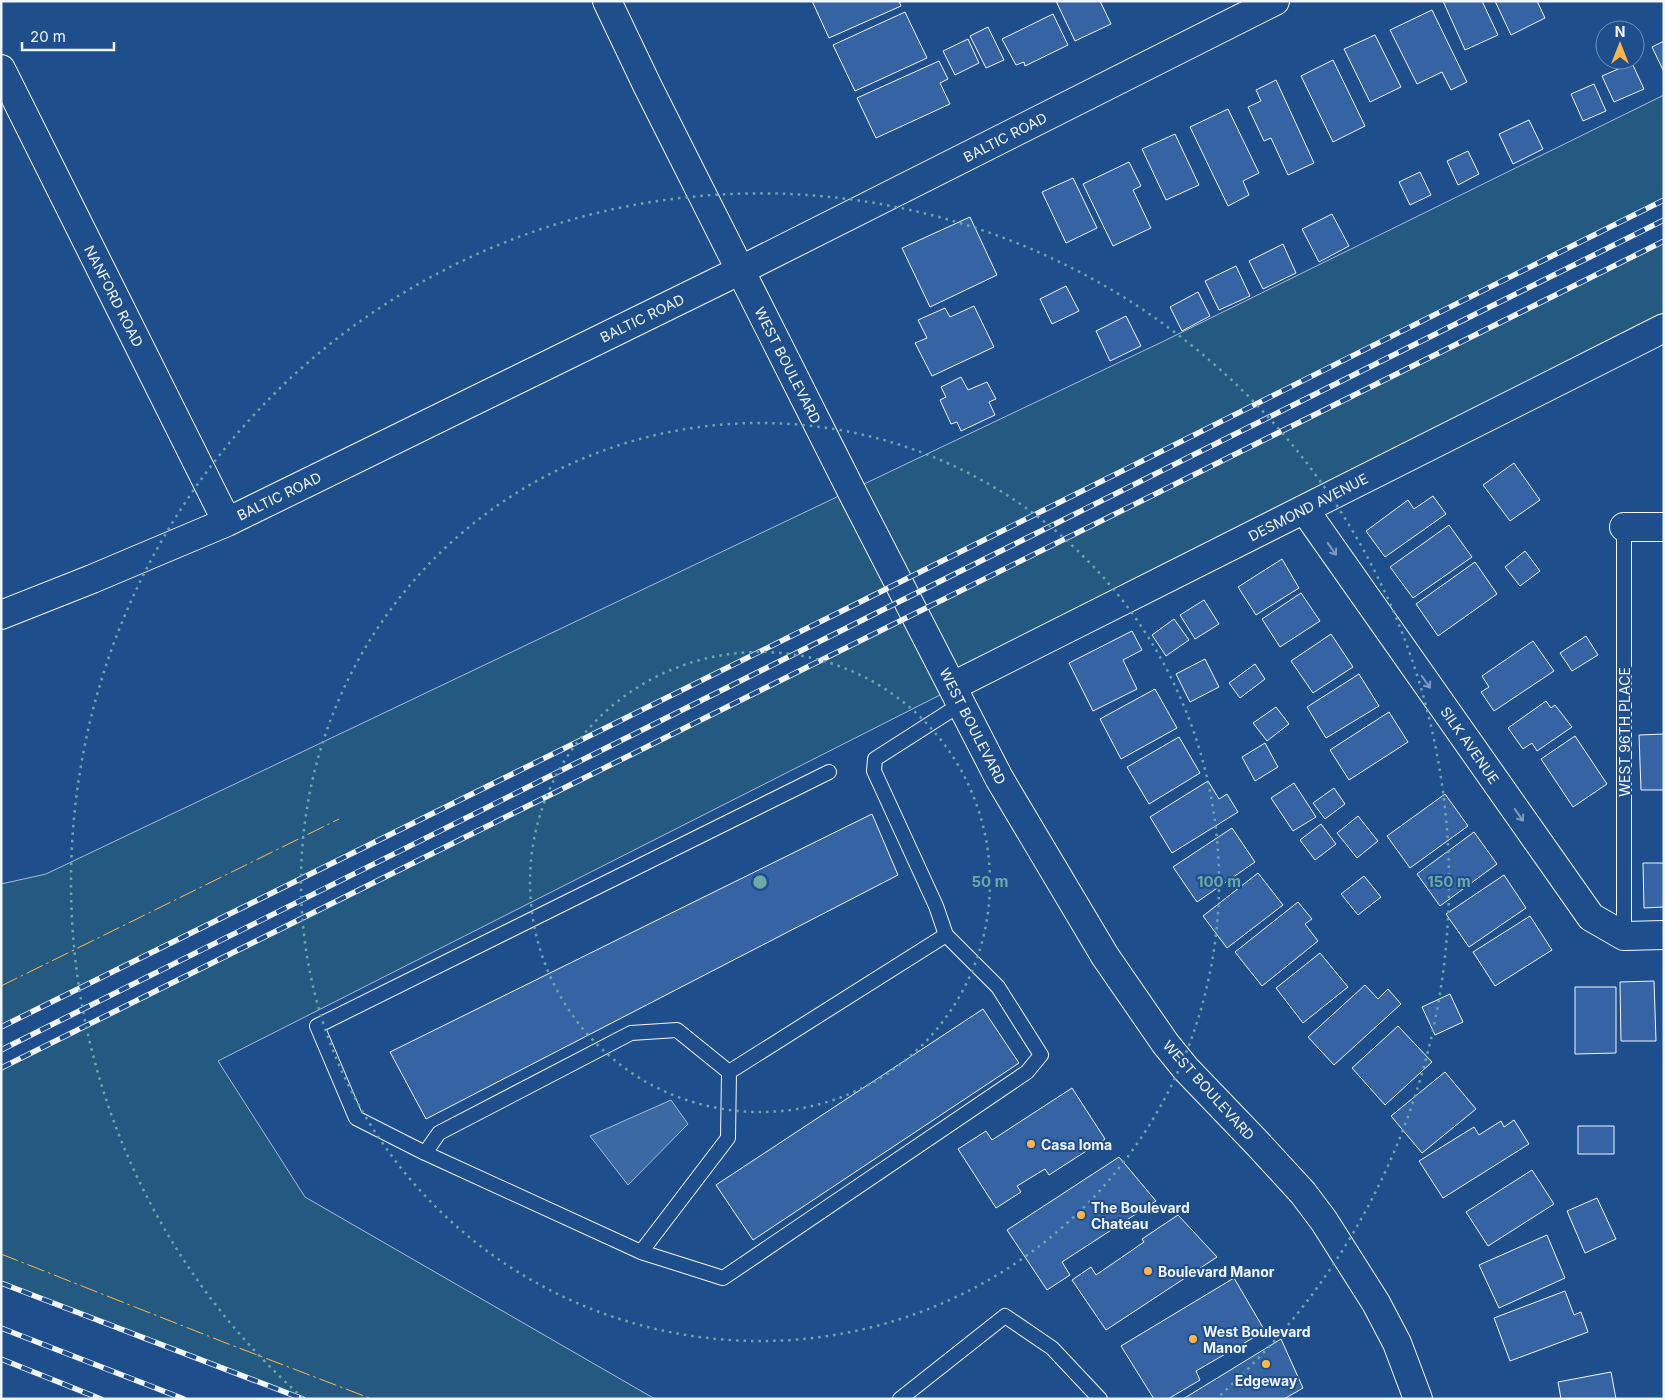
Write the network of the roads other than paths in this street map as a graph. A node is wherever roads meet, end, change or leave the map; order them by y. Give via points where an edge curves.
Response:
1 (607, 1) edge
2 (1274, 1) edge
3 (1, 69) edge
4 (741, 270) junction
5 (1664, 328) edge
6 (1304, 509) junction
7 (227, 522) junction
8 (1664, 527) edge
9 (1624, 528) joint
10 (1, 615) edge
11 (957, 695) junction
12 (829, 772) dead end
13 (946, 935) junction
14 (1664, 935) edge
15 (1624, 936) junction
16 (729, 1072) junction
17 (425, 1153) junction
18 (641, 1252) junction
19 (900, 1399) edge
20 (1100, 1399) edge
21 (1418, 1399) edge

1 - 4 street, WEST BOULEVARD
2 - 4 street, BALTIC ROAD
3 - 7 street, NANFORD ROAD
4 - 7 street, BALTIC ROAD
4 - 11 street, WEST BOULEVARD
5 - 6 street, DESMOND AVENUE
6 - 11 street, DESMOND AVENUE
6 -> 15 street, SILK AVENUE via 1591,917
7 - 10 street, BALTIC ROAD
8 - 9 street
9 - 15 lane, WEST 96TH PLACE
11 - 13 lane via 876,759 874,771 936,906
11 - 21 street, WEST BOULEVARD via 999,778 1105,956 1186,1069 1303,1193 1342,1248 1393,1336
12 - 17 lane via 317,1026 356,1118
13 - 16 lane
13 - 18 lane via 998,987 1041,1055 1027,1072 723,1278
14 - 15 street
16 - 17 lane via 677,1030 631,1033 439,1133
16 - 18 lane via 728,1138
17 - 18 lane
19 - 20 lane via 1005,1316 1052,1348

